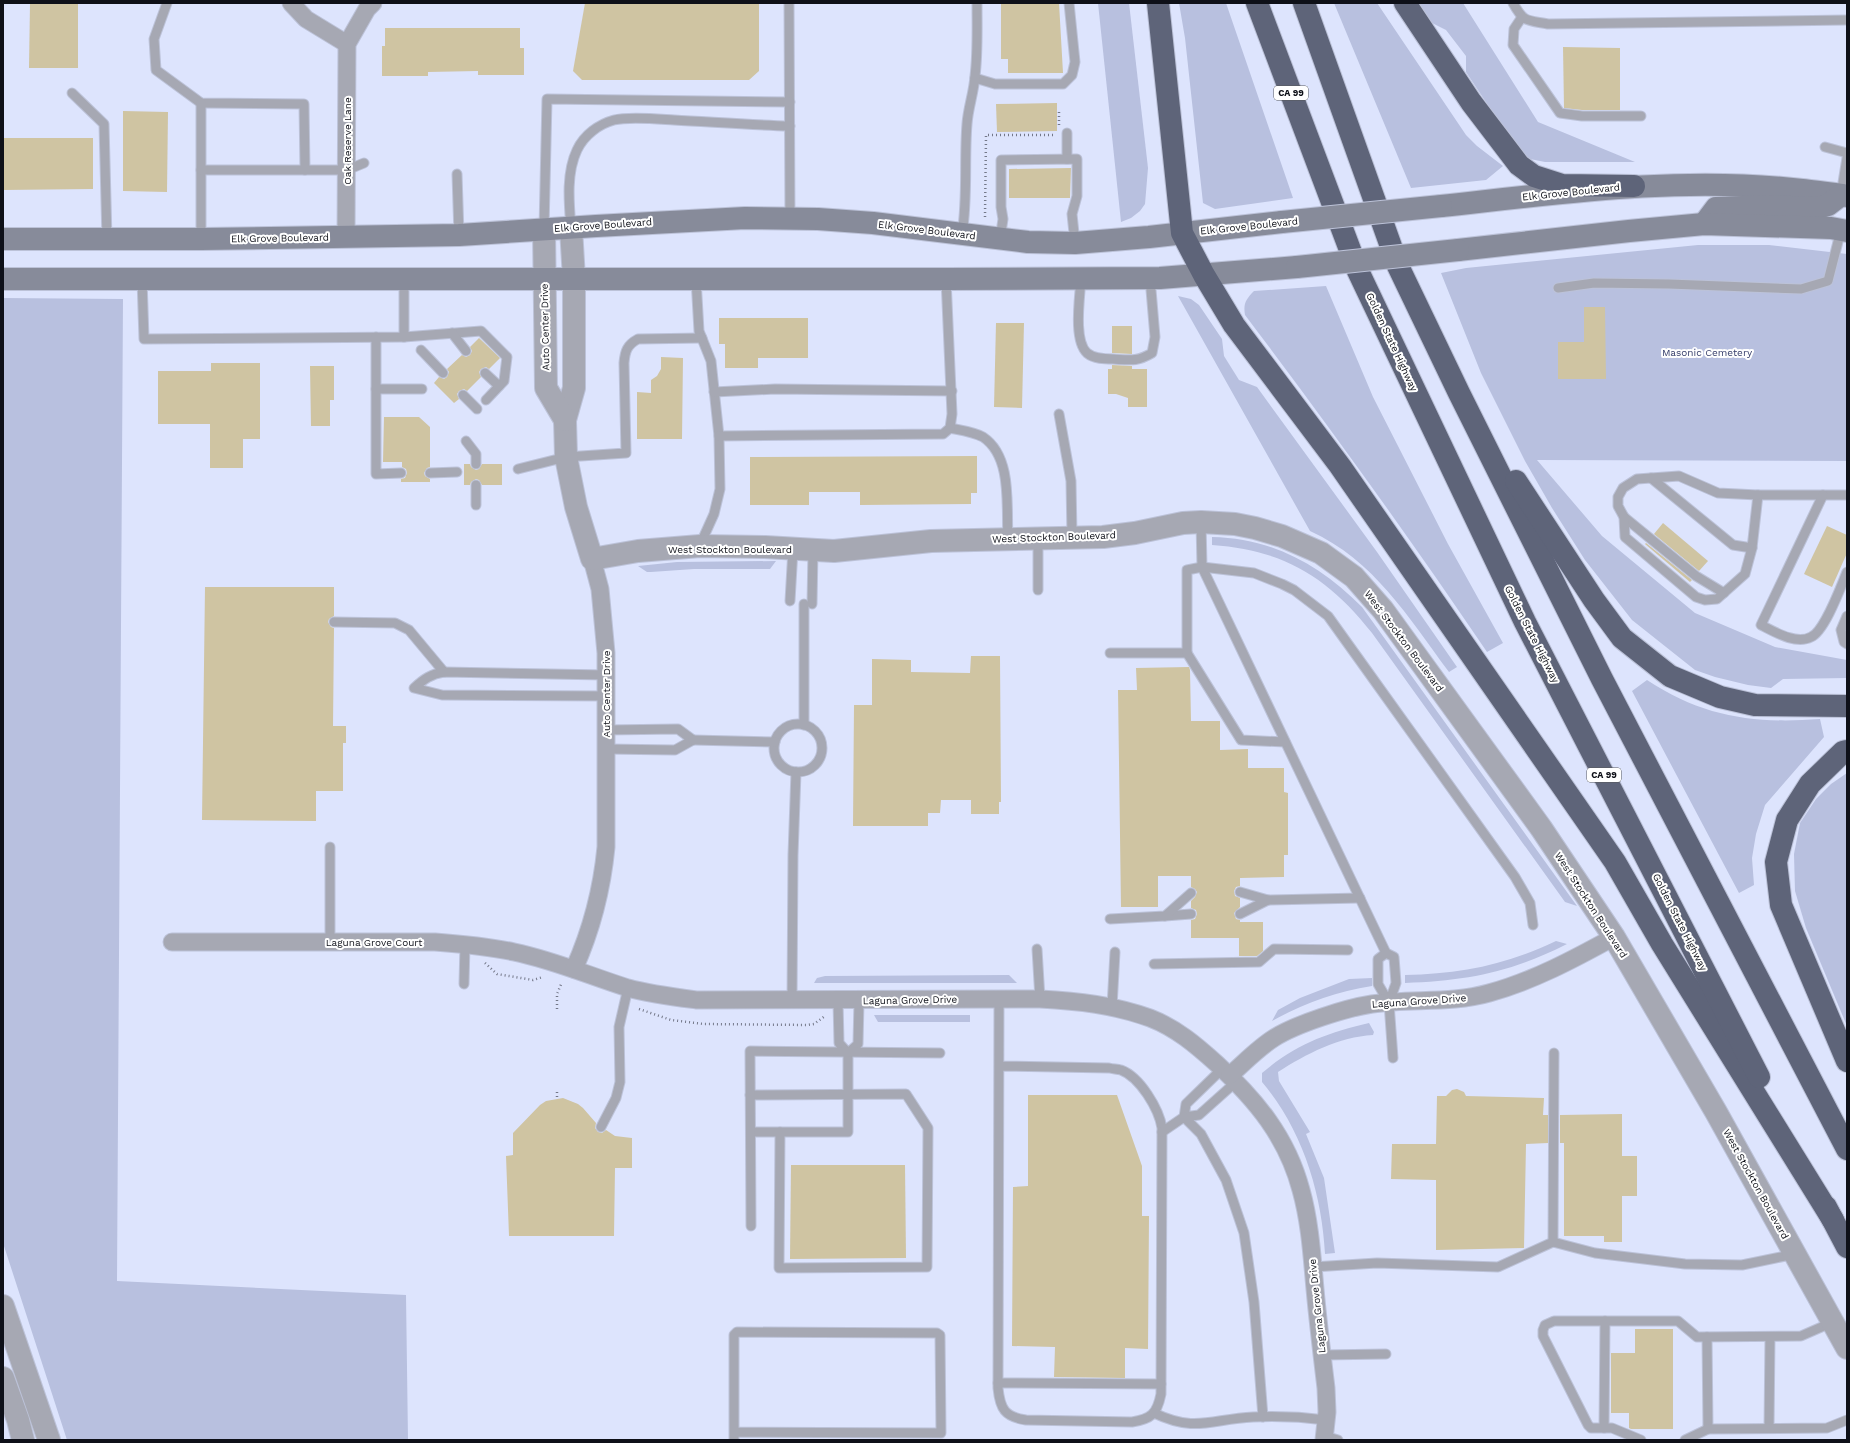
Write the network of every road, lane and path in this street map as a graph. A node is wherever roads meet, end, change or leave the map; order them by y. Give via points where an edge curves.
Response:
1 (166, 3) edge
2 (291, 3) edge
3 (373, 3) edge
4 (789, 3) edge
5 (977, 3) edge
6 (1069, 3) edge
7 (1158, 3) edge
8 (1258, 3) edge
9 (1304, 3) edge
10 (1405, 3) edge
11 (1513, 3) edge
12 (1522, 17) junction
13 (1847, 20) edge
14 (347, 44) junction
15 (975, 78) junction
16 (72, 93) dead end
17 (790, 102) junction
18 (201, 103) junction
19 (1642, 116) dead end
20 (790, 126) junction
21 (1067, 133) dead end
22 (1825, 147) dead end
23 (1847, 153) edge
24 (1847, 158) edge
25 (1067, 159) junction
26 (364, 163) dead end
27 (201, 170) junction
28 (305, 170) junction
29 (347, 170) junction
30 (458, 174) dead end
31 (1634, 186) junction
32 (1844, 196) edge
33 (790, 219) junction
34 (1704, 224) junction
35 (571, 228) junction
36 (1845, 228) edge
37 (544, 229) junction
38 (1182, 233) junction
39 (962, 234) junction
40 (459, 235) junction
41 (346, 237) junction
42 (3, 239) edge
43 (201, 239) junction
44 (1000, 239) junction
45 (107, 240) junction
46 (1075, 243) junction
47 (1204, 275) junction
48 (404, 278) junction
49 (1081, 278) junction
50 (1150, 278) junction
51 (3, 279) edge
52 (142, 279) junction
53 (544, 279) junction
54 (574, 279) junction
55 (696, 279) junction
56 (946, 279) junction
57 (1558, 288) dead end
58 (452, 333) junction
59 (404, 336) junction
60 (376, 337) junction
61 (702, 338) junction
62 (421, 350) dead end
63 (466, 351) dead end
64 (443, 372) dead end
65 (485, 372) dead end
66 (499, 386) junction
67 (376, 389) junction
68 (422, 389) dead end
69 (952, 391) junction
70 (714, 392) junction
71 (1459, 392) junction
72 (463, 395) dead end
73 (486, 400) dead end
74 (477, 409) dead end
75 (1059, 414) dead end
76 (565, 420) junction
77 (950, 428) junction
78 (719, 436) junction
79 (466, 441) dead end
80 (566, 457) junction
81 (476, 464) dead end
82 (518, 469) dead end
83 (457, 472) dead end
84 (401, 473) dead end
85 (430, 473) dead end
86 (1651, 478) junction
87 (476, 484) dead end
88 (1758, 495) junction
89 (1823, 495) junction
90 (1847, 495) edge
91 (476, 504) dead end
92 (1624, 517) junction
93 (1201, 522) junction
94 (1072, 537) junction
95 (1038, 538) junction
96 (1008, 539) junction
97 (700, 546) junction
98 (1752, 548) junction
99 (803, 550) junction
100 (592, 560) junction
101 (1202, 567) junction
102 (1847, 572) edge
103 (1038, 590) dead end
104 (1724, 593) junction
105 (790, 601) dead end
106 (1847, 616) edge
107 (334, 622) dead end
108 (1847, 644) edge
109 (1110, 653) dead end
110 (1187, 653) junction
111 (444, 672) junction
112 (606, 676) junction
113 (607, 696) junction
114 (1847, 706) edge
115 (804, 725) junction
116 (606, 730) junction
117 (693, 740) junction
118 (774, 742) junction
119 (1285, 742) junction
120 (606, 749) junction
121 (1847, 751) edge
122 (796, 772) junction
123 (330, 847) dead end
124 (1240, 892) dead end
125 (1191, 893) dead end
126 (1360, 898) junction
127 (1268, 900) junction
128 (1191, 914) dead end
129 (1240, 914) dead end
130 (1165, 916) junction
131 (1110, 919) dead end
132 (1533, 925) dead end
133 (1614, 937) junction
134 (172, 942) dead end
135 (330, 942) junction
136 (465, 944) junction
137 (1037, 949) dead end
138 (1348, 950) dead end
139 (1115, 952) dead end
140 (1386, 953) junction
141 (1154, 964) dead end
142 (574, 969) junction
143 (562, 982) dead end
144 (464, 984) dead end
145 (628, 988) junction
146 (999, 999) junction
147 (1040, 999) junction
148 (792, 1000) junction
149 (838, 1001) junction
150 (859, 1001) junction
151 (1389, 1003) junction
152 (1112, 1007) junction
153 (557, 1009) dead end
154 (848, 1053) junction
155 (940, 1053) dead end
156 (1554, 1053) dead end
157 (1393, 1058) dead end
158 (1847, 1062) edge
159 (1000, 1066) junction
160 (1230, 1075) junction
161 (557, 1092) dead end
162 (750, 1095) junction
163 (848, 1095) junction
164 (557, 1099) dead end
165 (1184, 1117) junction
166 (601, 1127) dead end
167 (751, 1132) junction
168 (780, 1132) junction
169 (1162, 1132) junction
170 (1847, 1148) edge
171 (1833, 1220) junction
172 (751, 1226) dead end
173 (1553, 1242) junction
174 (1847, 1247) edge
175 (1795, 1254) junction
176 (1313, 1267) junction
177 (3, 1306) edge
178 (1604, 1321) junction
179 (1833, 1322) junction
180 (1707, 1337) junction
181 (1770, 1337) junction
182 (1847, 1348) edge
183 (1386, 1354) dead end
184 (1322, 1355) junction
185 (3, 1378) edge
186 (998, 1383) junction
187 (1161, 1384) junction
188 (1154, 1414) junction
189 (1263, 1417) junction
190 (1847, 1420) edge
191 (1604, 1428) junction
192 (1770, 1428) junction
193 (1708, 1429) junction
194 (1328, 1434) edge
195 (734, 1436) edge
196 (22, 1440) edge
197 (48, 1440) edge
198 (1641, 1440) edge
199 (1685, 1440) edge

1 - 18 lane via 154,39 156,70
2 - 14 street via 306,19
3 - 14 street, Oak Reserve Lane
4 - 17 lane
5 - 15 lane via 978,50
6 - 15 lane via 1075,62 1072,75 1063,84 995,84
7 - 38 highway
8 - 171 highway, Golden State Highway / CA 99 via 1364,284 1525,622
9 - 71 highway via 1398,266
10 - 31 highway via 1471,102 1519,165 1534,176 1562,185
11 - 12 lane
12 - 13 lane via 1548,24
12 - 19 lane via 1514,29 1513,45 1560,113 1582,116
14 - 29 street, Oak Reserve Lane
15 - 39 lane via 967,124 965,214
16 - 45 lane via 104,124
17 - 20 lane
17 - 37 lane via 547,99
18 - 27 lane
18 - 28 lane via 304,104
20 - 33 lane
20 - 35 lane via 658,119 615,120 605,123 585,138 577,149 571,166
21 - 25 lane
22 - 23 lane
24 - 32 lane
25 - 44 lane via 1001,160 1003,219
25 - 46 lane via 1077,159 1077,196 1072,214
26 - 29 lane
27 - 28 lane
27 - 43 lane
28 - 29 lane
29 - 41 street, Oak Reserve Lane
30 - 40 lane
31 - 32 main road, Elk Grove Boulevard via 1741,185
31 - 38 main road, Elk Grove Boulevard, bridge
32 - 34 main road via 1818,208 1716,208
33 - 35 main road, Elk Grove Boulevard via 692,220
33 - 39 main road, Elk Grove Boulevard via 873,223
34 - 36 main road
34 - 47 main road, bridge
35 - 37 main road, Elk Grove Boulevard
35 - 54 street, Auto Center Drive
36 - 57 lane via 1828,281 1800,289 1594,283
37 - 40 main road, Elk Grove Boulevard
37 - 53 street, Auto Center Drive
38 - 46 main road, Elk Grove Boulevard
38 - 47 highway
39 - 44 main road, Elk Grove Boulevard
40 - 41 main road, Elk Grove Boulevard
41 - 43 main road, Elk Grove Boulevard
42 - 45 main road, Elk Grove Boulevard
43 - 45 main road, Elk Grove Boulevard
44 - 46 main road, Elk Grove Boulevard
47 - 50 main road
47 - 171 highway via 1234,324 1380,522 1615,862 1662,944
48 - 52 main road
48 - 53 main road
48 - 59 lane
49 - 50 main road
49 - 50 lane via 1078,313 1080,345 1088,354 1100,359 1140,360 1152,353 1155,337
49 - 56 main road
51 - 52 main road
52 - 60 lane via 144,339
53 - 54 main road
53 - 76 street, Auto Center Drive via 546,388
54 - 55 main road
54 - 76 street, Auto Center Drive via 574,388
55 - 56 main road
55 - 61 lane via 699,331
56 - 69 lane
58 - 59 lane
58 - 63 lane
58 - 66 lane via 481,331 507,357 504,381
59 - 60 lane
60 - 67 lane
61 - 70 lane via 711,361
61 - 80 lane via 638,340 630,344 626,350 624,363 626,452
62 - 64 lane
65 - 66 lane
66 - 73 lane
67 - 68 lane
67 - 84 lane via 376,474
69 - 70 lane via 775,389
69 - 77 lane
70 - 78 lane
71 - 114 highway via 1594,600 1622,638 1670,676 1720,697 1755,705
71 - 170 highway via 1602,680
72 - 74 lane
75 - 94 lane via 1071,481
76 - 80 street, Auto Center Drive
77 - 78 lane via 943,434
77 - 96 lane via 982,437 997,451 1005,470
78 - 97 lane via 720,489 714,514
79 - 81 lane via 476,454
80 - 82 lane
80 - 100 street, Auto Center Drive via 576,507
83 - 85 lane
86 - 88 lane via 1679,476 1718,492
86 - 92 lane via 1637,479 1623,488 1618,497 1618,506
86 - 98 lane via 1733,545
87 - 91 lane
88 - 89 lane
88 - 98 lane
89 - 90 lane
89 - 102 lane via 1761,625 1789,638 1812,637 1827,617
92 - 104 lane via 1696,576
92 - 104 lane via 1625,537 1696,597 1705,600 1717,599
93 - 94 street, West Stockton Boulevard via 1103,536
93 - 101 lane
93 - 133 street, West Stockton Boulevard via 1234,524 1282,536 1321,553 1354,577 1383,610 1541,828
94 - 95 street, West Stockton Boulevard
95 - 96 street, West Stockton Boulevard
95 - 103 lane
96 - 99 street, West Stockton Boulevard via 931,541 834,551
97 - 99 street, West Stockton Boulevard
97 - 100 street, West Stockton Boulevard via 638,551
98 - 104 lane via 1745,574
99 - 105 lane
99 - 115 lane via 808,604
100 - 112 street, Auto Center Drive via 603,613
101 - 110 lane via 1187,570
101 - 119 lane
101 - 132 lane via 1254,573 1282,584 1328,616 1515,877 1530,903
106 - 108 lane via 1841,630
107 - 111 lane via 395,623 409,630
109 - 110 lane
110 - 119 lane via 1241,740
111 - 112 lane
111 - 113 lane via 429,676 414,688 442,695
112 - 113 street, Auto Center Drive
113 - 116 street, Auto Center Drive
115 - 118 lane via 794,724 782,730
115 - 122 lane via 819,735 823,748 819,761 809,770
116 - 117 lane via 678,729
116 - 120 street, Auto Center Drive
117 - 118 lane
117 - 120 lane via 676,750
118 - 122 lane via 775,756 782,767
119 - 126 lane
120 - 142 street, Auto Center Drive via 606,847 603,875 582,952
121 - 158 highway via 1810,784 1787,820 1776,862 1781,905
122 - 148 lane
123 - 135 lane
124 - 127 lane
125 - 130 lane
126 - 127 lane
126 - 140 lane
127 - 129 lane
128 - 130 lane
130 - 131 lane
133 - 151 street, Laguna Grove Drive via 1553,969 1490,993 1466,998
133 - 175 street, West Stockton Boulevard
134 - 135 street, Laguna Grove Court
135 - 136 street, Laguna Grove Court
136 - 142 street, Laguna Grove Court via 515,952
136 - 144 lane
137 - 147 lane
138 - 141 lane via 1274,949 1259,962
139 - 152 lane
140 - 151 lane via 1394,957 1396,983
140 - 151 lane via 1378,959 1378,984
142 - 145 street, Laguna Grove Drive
143 - 153 path via 557,994
145 - 148 street, Laguna Grove Drive via 697,1000
145 - 166 lane via 619,1027 620,1082 616,1098
146 - 147 street, Laguna Grove Drive
146 - 150 street, Laguna Grove Drive
146 - 159 lane
147 - 152 street, Laguna Grove Drive via 1080,1001
148 - 149 street, Laguna Grove Drive
149 - 150 street, Laguna Grove Drive
149 - 154 lane via 839,1043
150 - 154 lane via 858,1044
151 - 157 lane
151 - 160 street, Laguna Grove Drive via 1371,1004 1294,1028 1274,1038
152 - 160 street, Laguna Grove Drive via 1151,1018 1178,1031
154 - 155 lane
154 - 162 lane via 750,1051
154 - 163 lane
156 - 173 lane
159 - 169 lane via 1121,1070 1128,1073 1147,1094 1160,1118
159 - 186 lane
160 - 165 lane via 1199,1115
160 - 165 lane via 1186,1104
160 - 176 street, Laguna Grove Drive via 1258,1105 1289,1156 1301,1189
161 - 164 path
162 - 163 lane
162 - 167 lane
163 - 168 lane via 848,1132
163 - 168 lane via 906,1094 928,1128 927,1267 779,1268
165 - 169 lane
165 - 189 lane via 1201,1134 1226,1180 1244,1233 1254,1302
167 - 168 lane
167 - 172 lane
169 - 187 lane
171 - 174 highway, Golden State Highway / CA 99
173 - 175 lane via 1595,1253 1685,1264 1742,1265
173 - 176 lane via 1498,1267 1377,1263
175 - 179 street, West Stockton Boulevard
176 - 184 street, Laguna Grove Drive
177 - 197 street
178 - 180 lane via 1678,1321 1698,1337
178 - 191 lane
178 - 191 lane via 1554,1321 1545,1325 1543,1330 1588,1425 1591,1428
179 - 181 lane via 1801,1336
179 - 182 street, West Stockton Boulevard
180 - 181 lane
180 - 193 lane
181 - 192 lane
183 - 184 lane
184 - 194 street, Laguna Grove Drive
185 - 196 street via 18,1420
186 - 187 lane
186 - 188 lane via 1001,1405 1006,1414 1015,1418 1132,1422 1146,1420
187 - 188 lane via 1159,1405
188 - 189 lane via 1184,1424
189 - 194 lane
190 - 192 lane via 1827,1428
191 - 198 lane via 1612,1428
192 - 193 lane
193 - 199 lane
195 - 195 lane via 734,1335 737,1332 940,1335 941,1433

